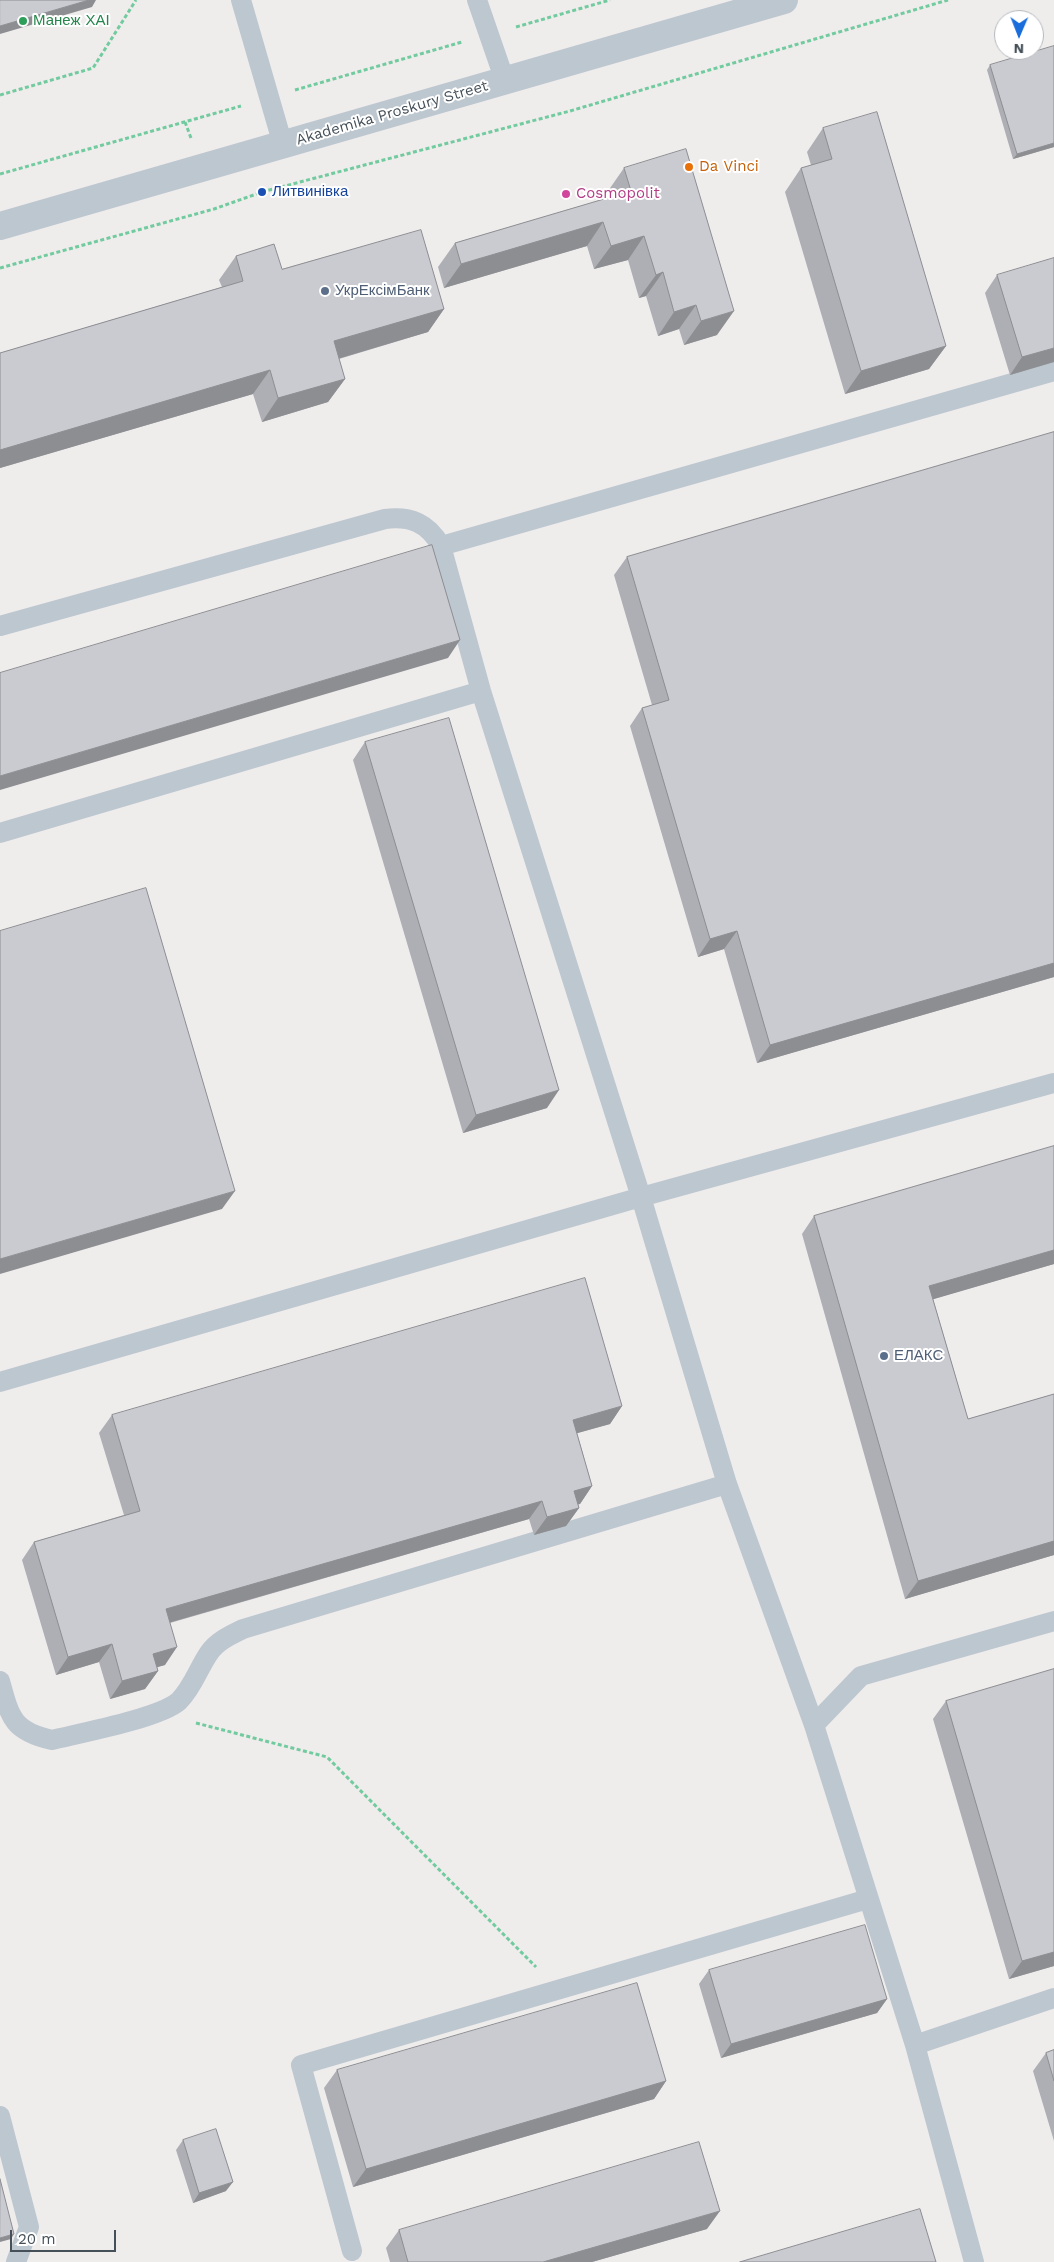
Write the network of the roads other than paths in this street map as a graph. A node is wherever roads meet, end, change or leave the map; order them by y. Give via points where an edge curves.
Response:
1 (241, 0) edge
2 (477, 0) edge
3 (784, 0) edge
4 (505, 81) junction
5 (283, 144) junction
6 (0, 226) edge
7 (1054, 370) edge
8 (441, 546) junction
9 (0, 626) edge
10 (481, 691) junction
11 (0, 833) edge
12 (1054, 1083) edge
13 (641, 1197) junction
14 (0, 1382) edge
15 (727, 1484) junction
16 (1054, 1621) edge
17 (0, 1681) edge
18 (814, 1725) junction
19 (868, 1898) junction
20 (1054, 1998) edge
21 (915, 2045) junction
22 (0, 2116) edge
23 (352, 2251) dead end
24 (16, 2262) edge
25 (974, 2262) edge

1 - 5 lane
2 - 4 lane
3 - 4 street, Akademika Proskury Street
4 - 5 street, Akademika Proskury Street
5 - 6 street, Akademika Proskury Street
7 - 8 lane
8 - 9 lane via 424,525 405,518 385,519
8 - 10 lane
10 - 11 lane
10 - 13 lane
12 - 13 lane
13 - 14 lane
13 - 15 lane
15 - 17 lane via 243,1629 210,1651 191,1687 177,1702 159,1713 52,1740 21,1728 10,1715
15 - 18 lane
16 - 18 lane via 861,1676
18 - 19 lane
19 - 21 lane
19 - 23 lane via 301,2065
20 - 21 lane
21 - 25 lane
22 - 24 lane via 29,2227

